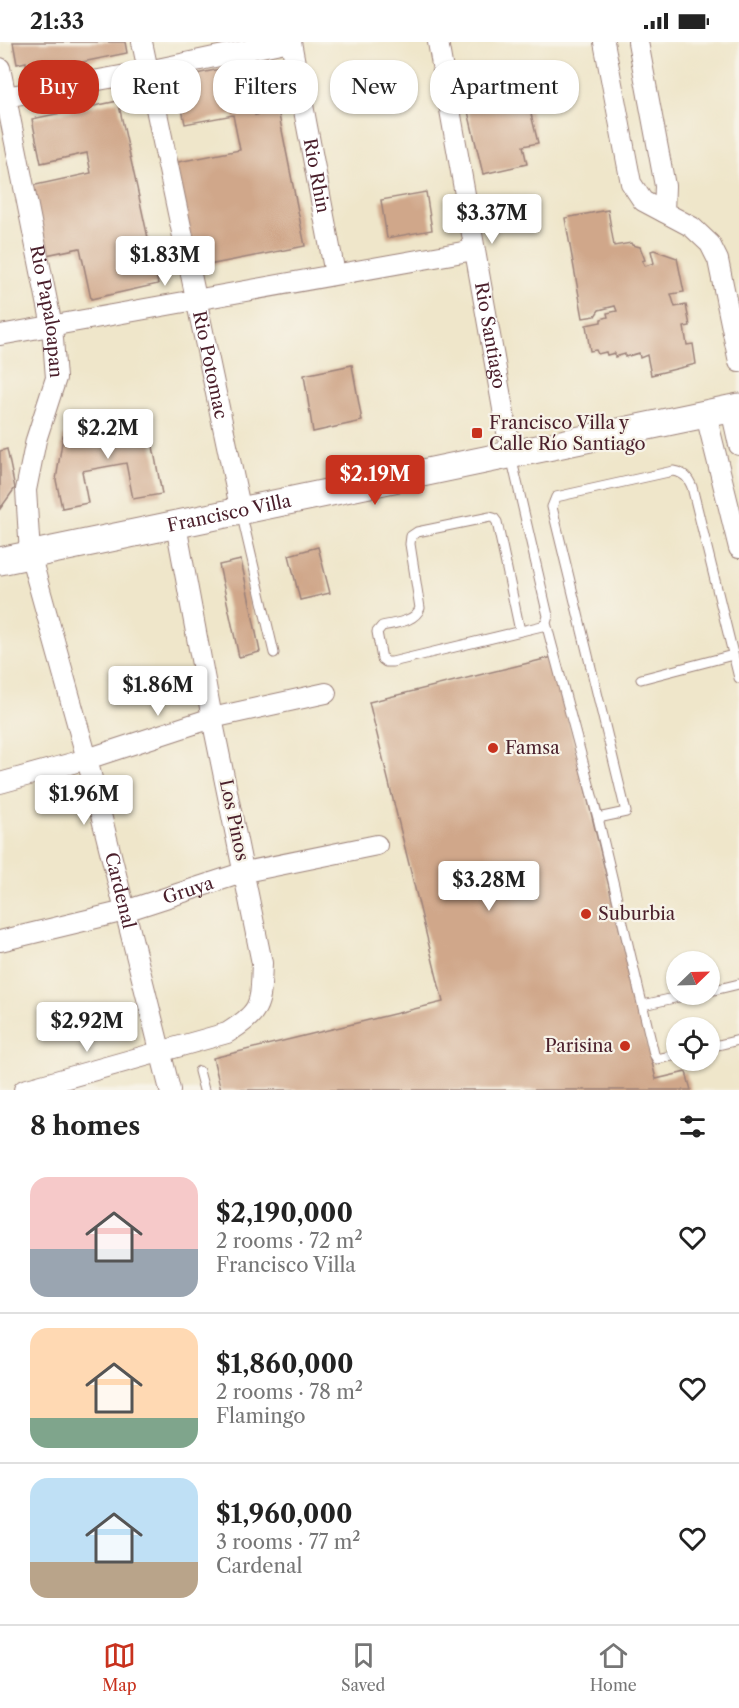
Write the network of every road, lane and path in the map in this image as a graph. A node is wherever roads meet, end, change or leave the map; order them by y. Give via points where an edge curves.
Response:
1 (142, 42) edge
2 (285, 42) edge
3 (291, 42) edge
4 (438, 42) edge
5 (604, 42) edge
6 (638, 42) edge
7 (146, 60) edge
8 (200, 60) edge
9 (0, 68) edge
10 (111, 78) edge
11 (3, 97) edge
12 (157, 114) edge
13 (664, 212) junction
14 (474, 250) junction
15 (335, 274) junction
16 (196, 301) junction
17 (52, 326) junction
18 (0, 335) edge
19 (739, 362) edge
20 (725, 410) edge
21 (739, 445) edge
22 (511, 454) junction
23 (241, 512) junction
24 (176, 525) junction
25 (739, 548) edge
26 (30, 554) junction
27 (0, 561) edge
28 (546, 622) junction
29 (520, 631) junction
30 (274, 653) dead end
31 (734, 655) junction
32 (739, 678) edge
33 (641, 679) dead end
34 (326, 693) dead end
35 (212, 718) junction
36 (87, 759) junction
37 (0, 783) edge
38 (598, 818) junction
39 (377, 845) dead end
40 (245, 872) junction
41 (125, 911) junction
42 (0, 941) edge
43 (739, 984) edge
44 (720, 989) edge
45 (666, 1000) edge
46 (643, 1005) junction
47 (739, 1040) edge
48 (720, 1045) edge
49 (160, 1051) junction
50 (666, 1058) edge
51 (199, 1071) dead end
52 (74, 1084) edge
53 (24, 1090) edge
54 (170, 1090) edge
55 (204, 1090) edge

1 - 7 street, Rio Potomac
2 - 8 street
3 - 15 street, Rio Rhin
4 - 14 street, Rio Santiago
5 - 13 street via 631,183 643,201
6 - 13 street via 665,186
9 - 11 street, Rio Papaloapan
10 - 11 street
11 - 17 street, Rio Papaloapan
12 - 16 street, Rio Potomac
13 - 19 street via 692,227 710,244 718,260
14 - 15 street
14 - 22 street, Rio Santiago
15 - 16 street
16 - 17 street
16 - 23 street, Rio Potomac
17 - 18 street
17 - 26 street, Rio Papaloapan via 56,378 36,440 26,490
20 - 21 street
20 - 22 street, Francisco Villa
20 - 25 street
22 - 23 street, Francisco Villa
22 - 28 lane via 548,616
23 - 24 street, Francisco Villa
23 - 30 lane
24 - 26 street, Francisco Villa
24 - 35 street, Los Pinos
26 - 27 street, Francisco Villa
26 - 36 street, Cardenal
28 - 29 lane
28 - 38 lane
29 - 29 lane via 386,662 382,659 379,628 409,619 420,608 411,536 494,518
31 - 32 lane
31 - 33 lane
31 - 38 lane via 688,478 674,471 556,497 552,507 626,812
34 - 35 street
35 - 36 street
35 - 40 street, Los Pinos
36 - 37 street
36 - 41 street, Cardenal
38 - 46 lane
39 - 40 street, Gruya
40 - 41 street, Gruya
40 - 49 street, Los Pinos via 262,963 260,1004 246,1022 227,1033
41 - 42 street, Gruya
41 - 49 street, Cardenal
43 - 44 lane
45 - 46 lane
46 - 50 lane via 656,1057
47 - 48 lane
49 - 52 street, Los Pinos
49 - 54 street, Cardenal
51 - 55 lane
52 - 53 street, Los Pinos

